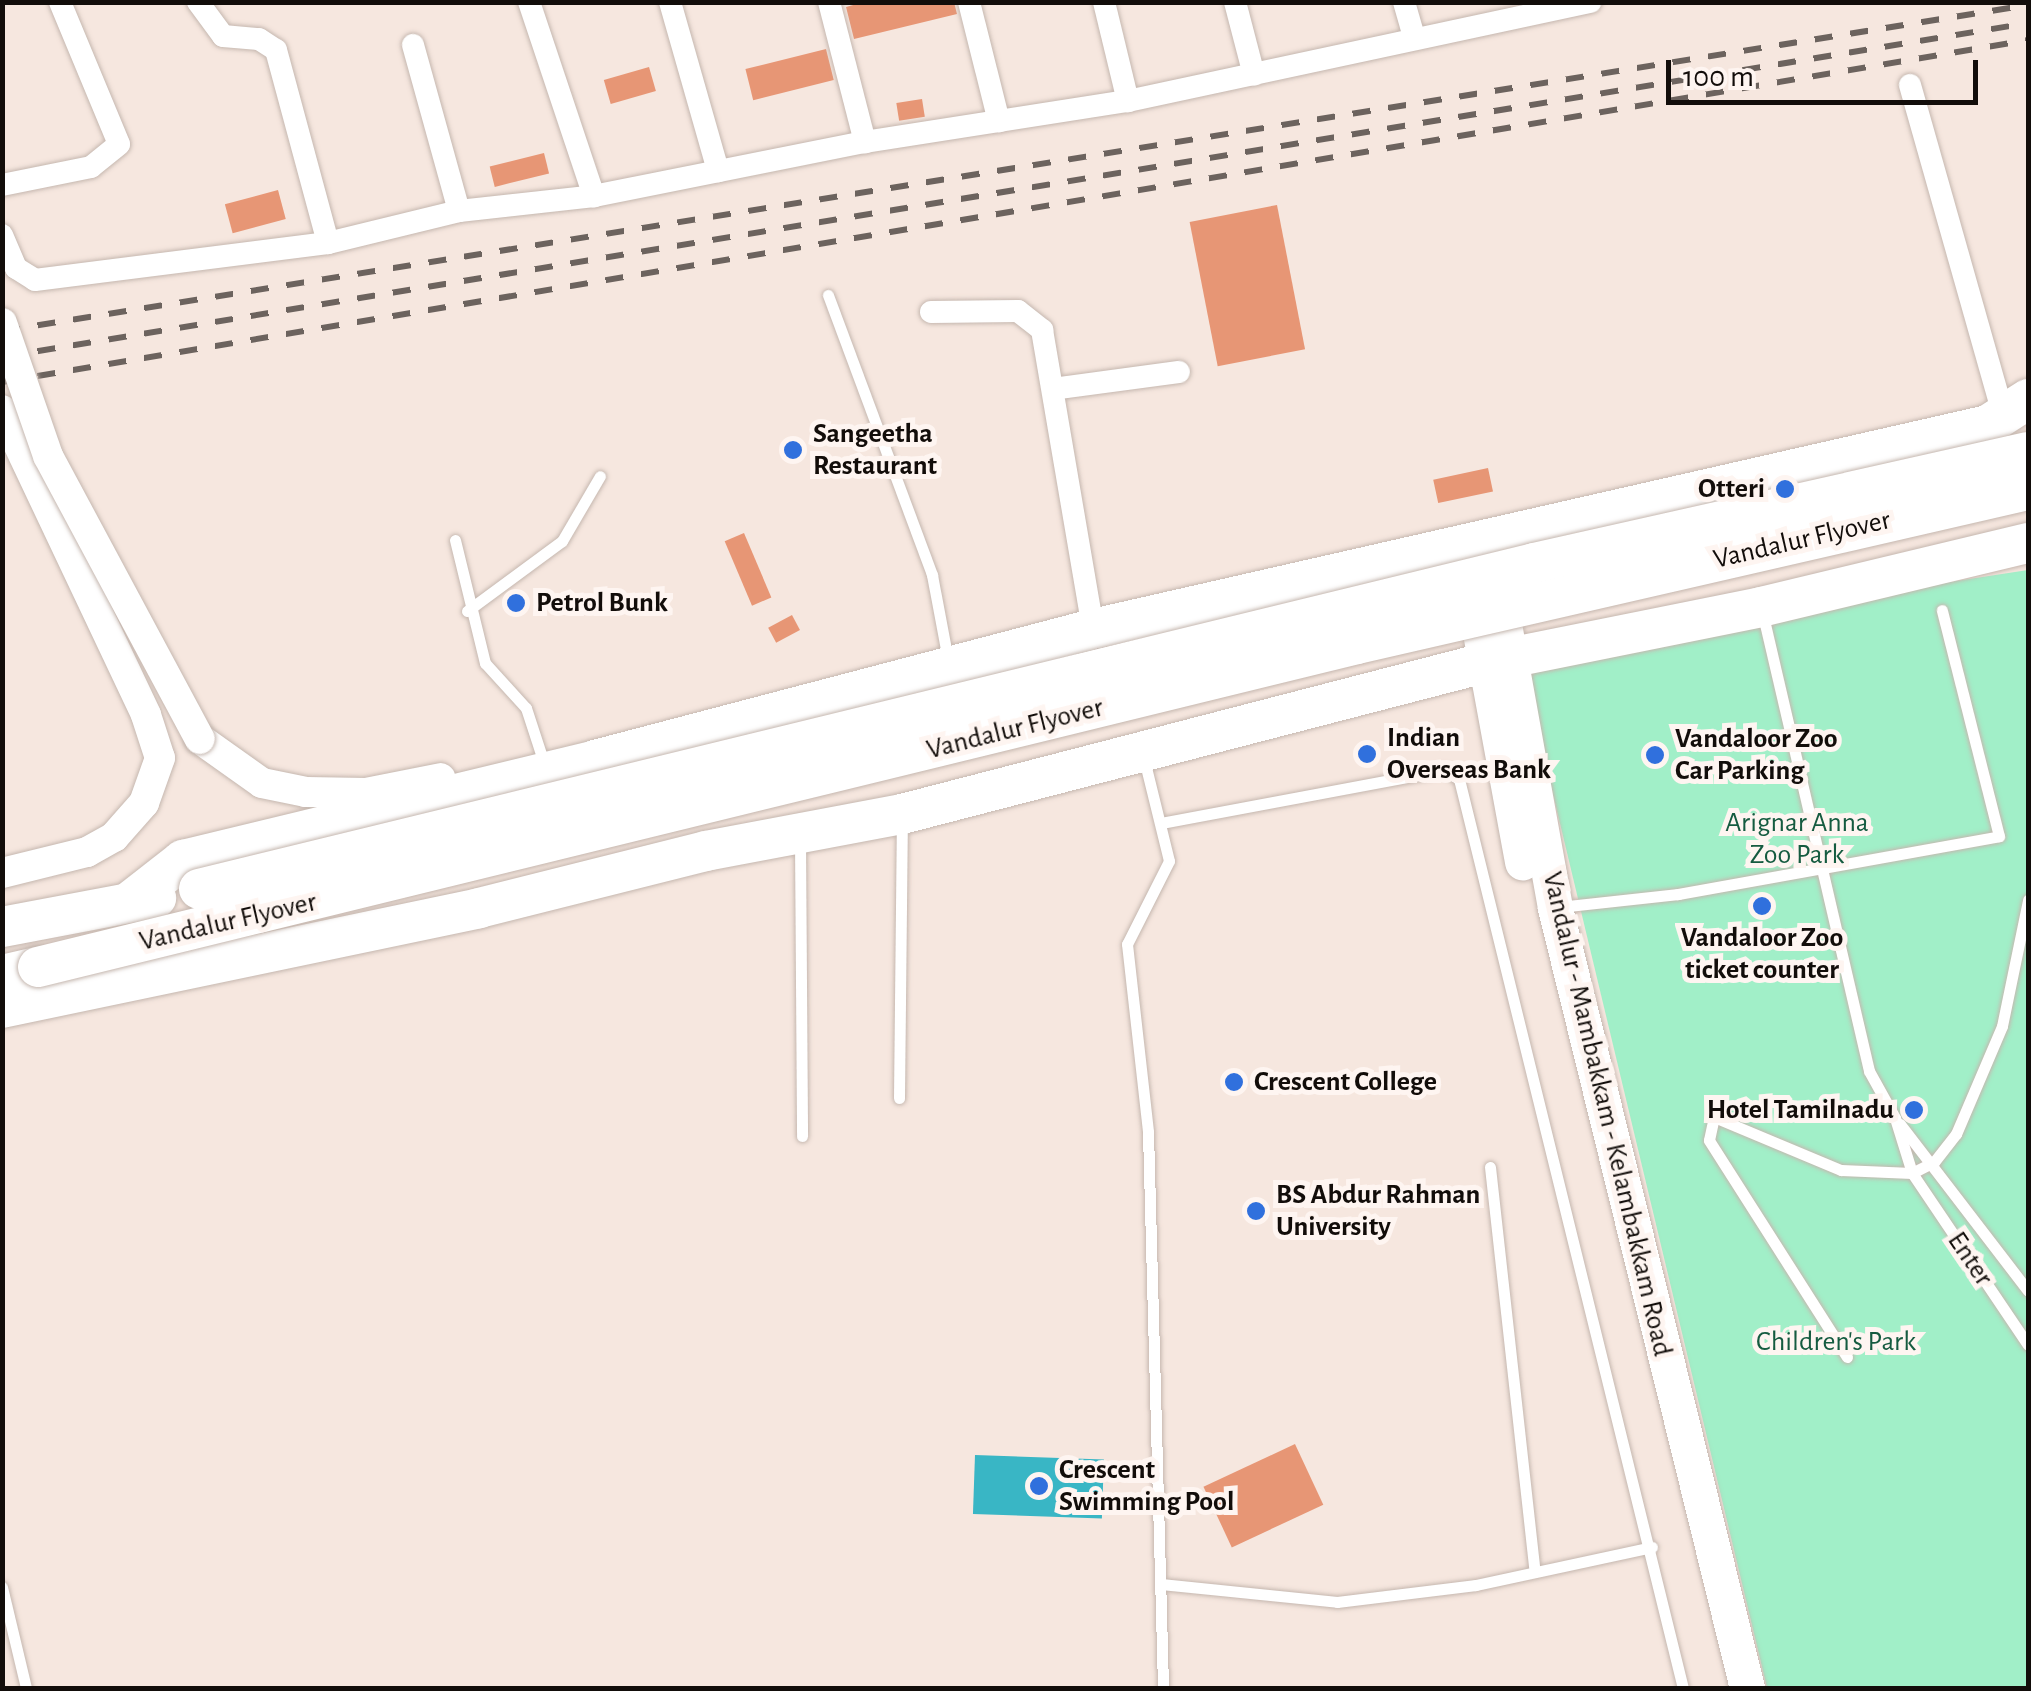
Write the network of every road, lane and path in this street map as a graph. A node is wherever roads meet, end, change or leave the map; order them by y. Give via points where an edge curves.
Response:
1 (60, 2) edge
2 (198, 2) edge
3 (529, 2) edge
4 (670, 2) edge
5 (829, 2) edge
6 (969, 2) edge
7 (1104, 2) edge
8 (1235, 2) edge
9 (1404, 2) edge
10 (1591, 2) edge
11 (1414, 38) junction
12 (413, 45) dead end
13 (1254, 74) junction
14 (1910, 85) dead end
15 (1128, 101) junction
16 (999, 121) junction
17 (865, 142) junction
18 (718, 171) junction
19 (2, 184) edge
20 (594, 196) junction
21 (459, 210) junction
22 (2, 235) edge
23 (328, 243) junction
24 (26, 277) junction
25 (2, 279) edge
26 (828, 295) dead end
27 (931, 312) dead end
28 (2, 323) edge
29 (1179, 372) dead end
30 (1053, 389) junction
31 (2, 410) edge
32 (2012, 413) edge
33 (2028, 452) edge
34 (600, 476) dead end
35 (2028, 490) edge
36 (1476, 538) junction
37 (454, 540) dead end
38 (2028, 543) edge
39 (1761, 608) junction
40 (1942, 610) dead end
41 (467, 611) junction
42 (1093, 628) junction
43 (1497, 660) junction
44 (948, 665) junction
45 (656, 744) junction
46 (1142, 750) junction
47 (542, 757) junction
48 (902, 814) junction
49 (1161, 823) junction
50 (800, 836) junction
51 (1822, 869) junction
52 (2, 873) edge
53 (2028, 900) edge
54 (128, 903) junction
55 (1555, 908) junction
56 (2, 928) edge
57 (20, 971) edge
58 (2, 1008) edge
59 (899, 1098) dead end
60 (1894, 1118) junction
61 (802, 1136) dead end
62 (1934, 1162) junction
63 (1490, 1167) dead end
64 (1912, 1173) junction
65 (2028, 1291) edge
66 (2028, 1345) edge
67 (1848, 1357) dead end
68 (1652, 1547) junction
69 (1535, 1572) junction
70 (1161, 1584) junction
71 (2, 1588) edge
72 (26, 1688) edge
73 (1163, 1688) edge
74 (1683, 1688) edge
75 (1726, 1688) edge
76 (1747, 1688) edge

1 - 19 street via 119,144 92,166
2 - 23 street via 223,36 260,39 276,50
3 - 20 street
4 - 18 street
5 - 17 street
6 - 16 street
7 - 15 street
8 - 13 street
9 - 11 street
10 - 11 street
11 - 13 street
12 - 21 street
13 - 15 street
14 - 32 street
15 - 16 street
16 - 17 street
17 - 18 street
18 - 20 street
20 - 21 street
21 - 23 street
22 - 24 street
23 - 24 street via 60,279
24 - 25 street
26 - 44 lane via 932,575
27 - 30 street via 1030,316 1042,330
28 - 47 street, bridge via 48,456 169,688 200,739 225,762 276,786 366,794
29 - 30 street
30 - 42 street
31 - 52 street via 146,715 160,758 144,803 114,837 88,852
32 - 36 highway
33 - 54 highway, Vandalur Flyover, bridge via 1534,563
34 - 41 lane via 562,541
35 - 57 highway, Vandalur Flyover, bridge via 1376,639
36 - 42 highway
36 - 43 main road, Vandalur - Mambakkam - Kelambakkam Road
37 - 41 lane
38 - 39 highway
39 - 43 highway
39 - 51 lane
40 - 51 lane via 1999,836
41 - 47 lane via 492,678 526,708
42 - 44 highway
43 - 46 highway
43 - 55 main road, Vandalur - Mambakkam - Kelambakkam Road
43 - 75 main road, Vandalur - Mambakkam - Kelambakkam Road via 1531,911
44 - 45 highway
45 - 47 street
45 - 54 highway via 184,860
46 - 48 highway
46 - 49 lane
48 - 50 highway
48 - 59 lane
49 - 68 lane via 1434,771 1459,779
49 - 70 lane via 1169,861 1127,944 1148,1132
50 - 58 highway
50 - 61 lane
51 - 55 lane
51 - 60 lane via 1870,1070
53 - 62 lane via 2002,1026 1956,1134
54 - 56 highway, Vandalur Flyover
55 - 76 main road, Vandalur - Mambakkam - Kelambakkam Road
60 - 62 lane
60 - 64 lane, Enter
62 - 64 lane
62 - 65 lane
63 - 69 lane
64 - 66 lane, Enter
64 - 67 lane via 1841,1170 1714,1117 1710,1140
68 - 69 lane
68 - 74 lane
69 - 70 lane via 1337,1602
70 - 73 lane
71 - 72 lane

